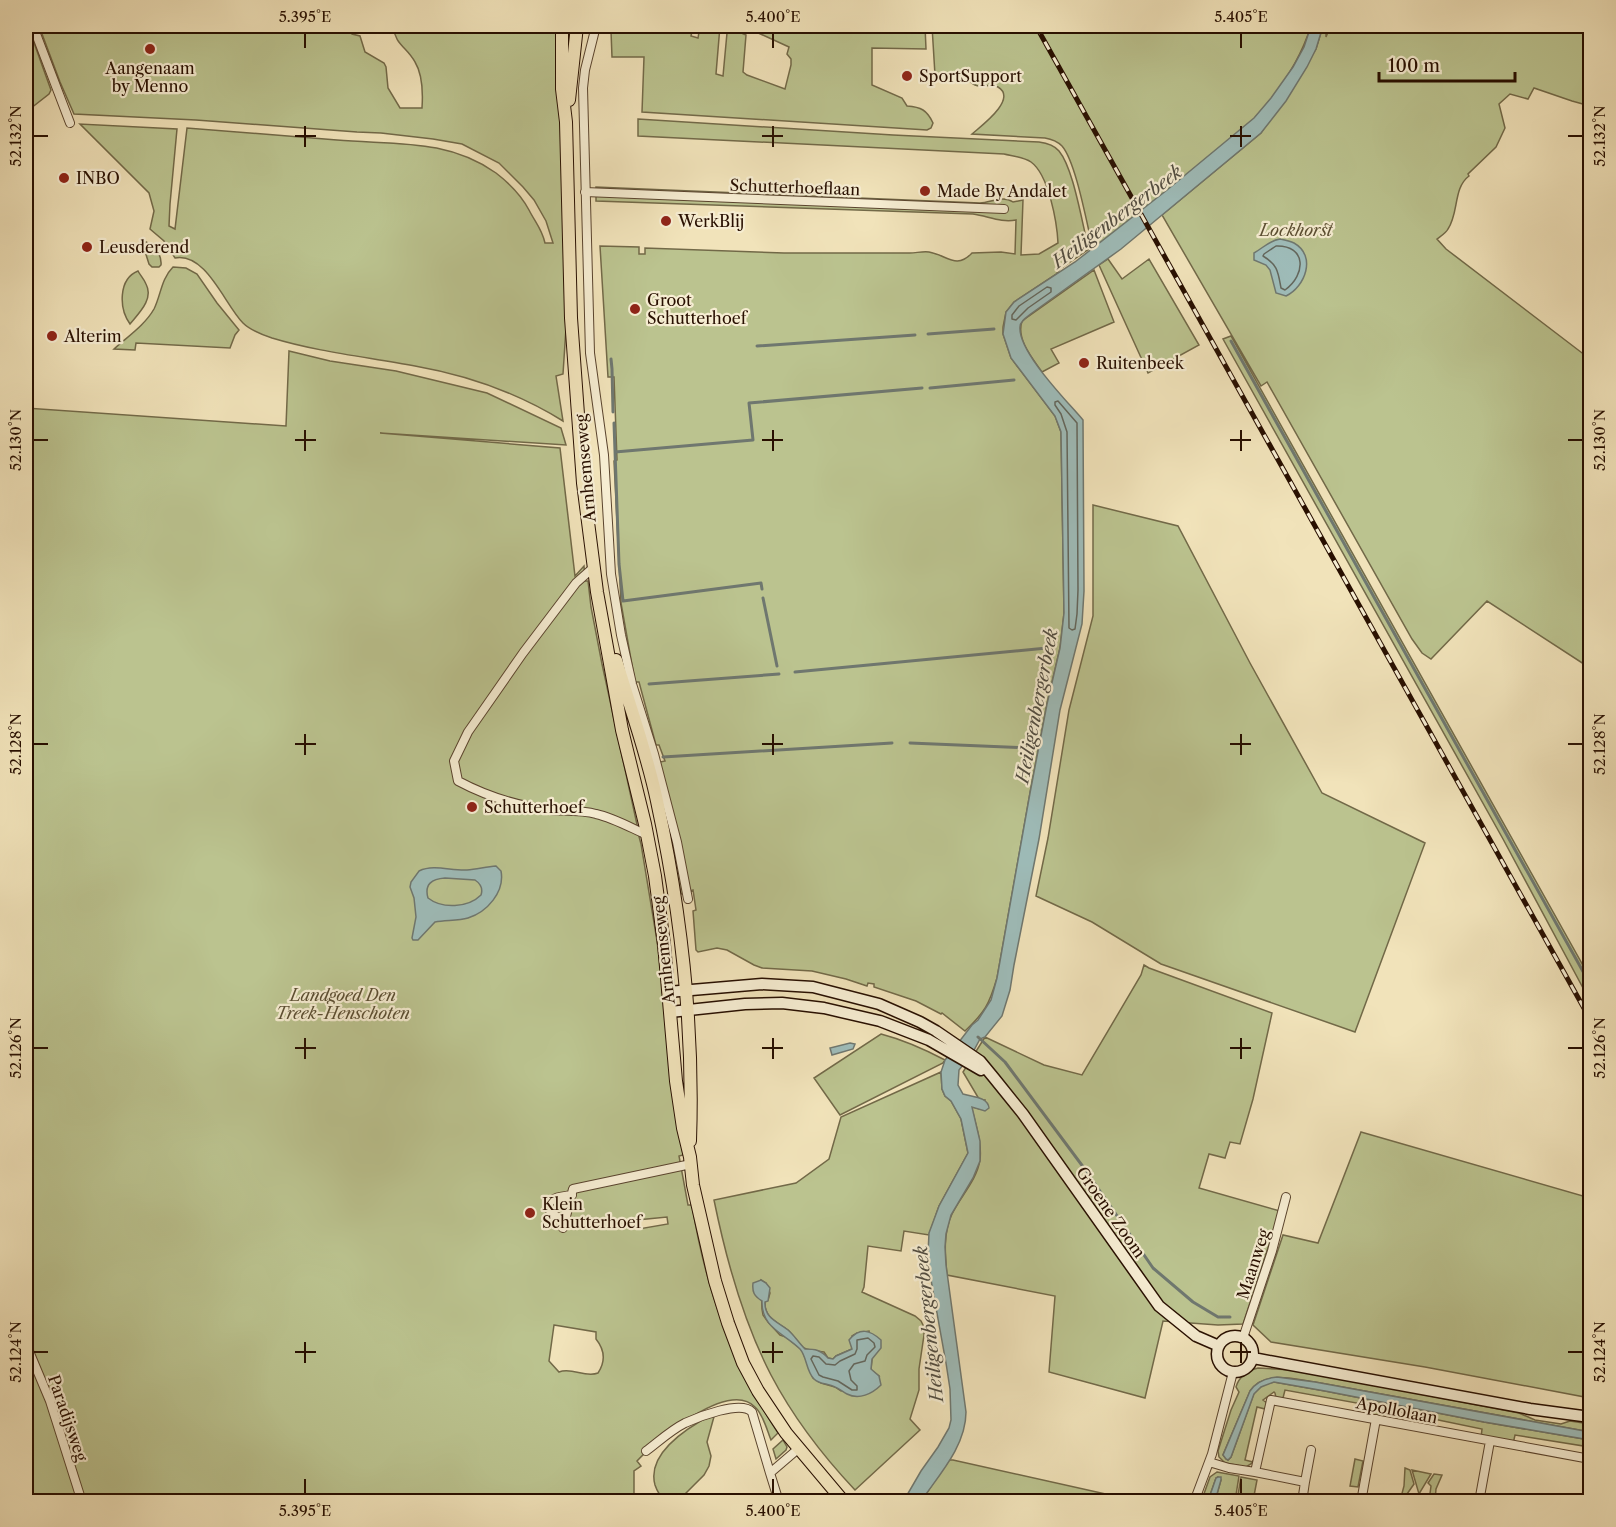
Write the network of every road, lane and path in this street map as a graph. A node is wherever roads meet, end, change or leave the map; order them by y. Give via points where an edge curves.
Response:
1 (33, 26) edge
2 (562, 26) edge
3 (577, 26) edge
4 (596, 26) edge
5 (566, 122) junction
6 (70, 123) dead end
7 (585, 192) junction
8 (1004, 209) dead end
9 (594, 567) junction
10 (599, 604) junction
11 (647, 835) junction
12 (688, 899) dead end
13 (686, 989) junction
14 (668, 992) junction
15 (687, 1011) junction
16 (670, 1012) junction
17 (933, 1036) junction
18 (690, 1161) junction
19 (572, 1195) junction
20 (1286, 1197) dead end
21 (1243, 1338) junction
22 (26, 1344) edge
23 (1219, 1346) junction
24 (1253, 1358) junction
25 (1233, 1372) junction
26 (1590, 1417) edge
27 (1376, 1419) junction
28 (1490, 1441) junction
29 (798, 1449) junction
30 (1311, 1450) dead end
31 (646, 1451) dead end
32 (1590, 1459) edge
33 (1209, 1462) junction
34 (1255, 1472) junction
35 (770, 1473) junction
36 (1305, 1482) junction
37 (82, 1502) edge
38 (778, 1502) edge
39 (844, 1502) edge
40 (1194, 1502) edge
41 (1302, 1502) edge
42 (1360, 1502) edge
43 (1479, 1502) edge

1 - 6 street
2 - 5 main road, Arnhemseweg
3 - 5 main road, Arnhemseweg
4 - 7 street, Arnhemseweg via 583,88
5 - 9 main road, Arnhemseweg via 576,403
7 - 8 street, Schutterhoeflaan
7 - 12 street, Arnhemseweg via 589,343 604,455 611,574 632,684 654,754
9 - 10 main road, Arnhemseweg
9 - 11 street via 576,583 468,732 454,761 458,782 520,804 594,813
10 - 11 main road, Arnhemseweg via 622,730
10 - 13 main road, Arnhemseweg via 657,800 678,914
11 - 14 main road, Arnhemseweg via 656,876
13 - 14 main road, Groene Zoom
13 - 15 main road, Arnhemseweg
13 - 17 main road, Groene Zoom via 762,984 813,987 879,1004 920,1022
14 - 16 main road, Arnhemseweg
15 - 16 main road, Groene Zoom
15 - 17 main road, Groene Zoom via 782,1003 824,1008
15 - 18 main road, Arnhemseweg via 692,1107
16 - 18 main road, Arnhemseweg via 676,1081
17 - 23 main road, Groene Zoom via 994,1078 1159,1306 1196,1336
18 - 19 street via 573,1188
18 - 29 main road, Arnhemseweg via 716,1281 743,1363
19 - 19 street via 564,1225 548,1206 556,1198
20 - 21 street, Maanweg
21 - 23 main road via 1229,1337
21 - 24 main road via 1251,1347
22 - 37 street, Paradijsweg via 50,1401
23 - 25 main road via 1219,1363
24 - 25 main road via 1247,1368
24 - 26 main road
25 - 33 street
27 - 28 street, Apollolaan
27 - 34 street, Apollolaan via 1271,1400
27 - 42 street
28 - 32 street, Apollolaan
28 - 43 street
29 - 35 street
29 - 39 main road, Arnhemseweg
30 - 36 street
31 - 35 street via 683,1424 727,1408 745,1408 752,1412
33 - 34 street
33 - 40 street
34 - 36 street
35 - 38 street
36 - 41 street

